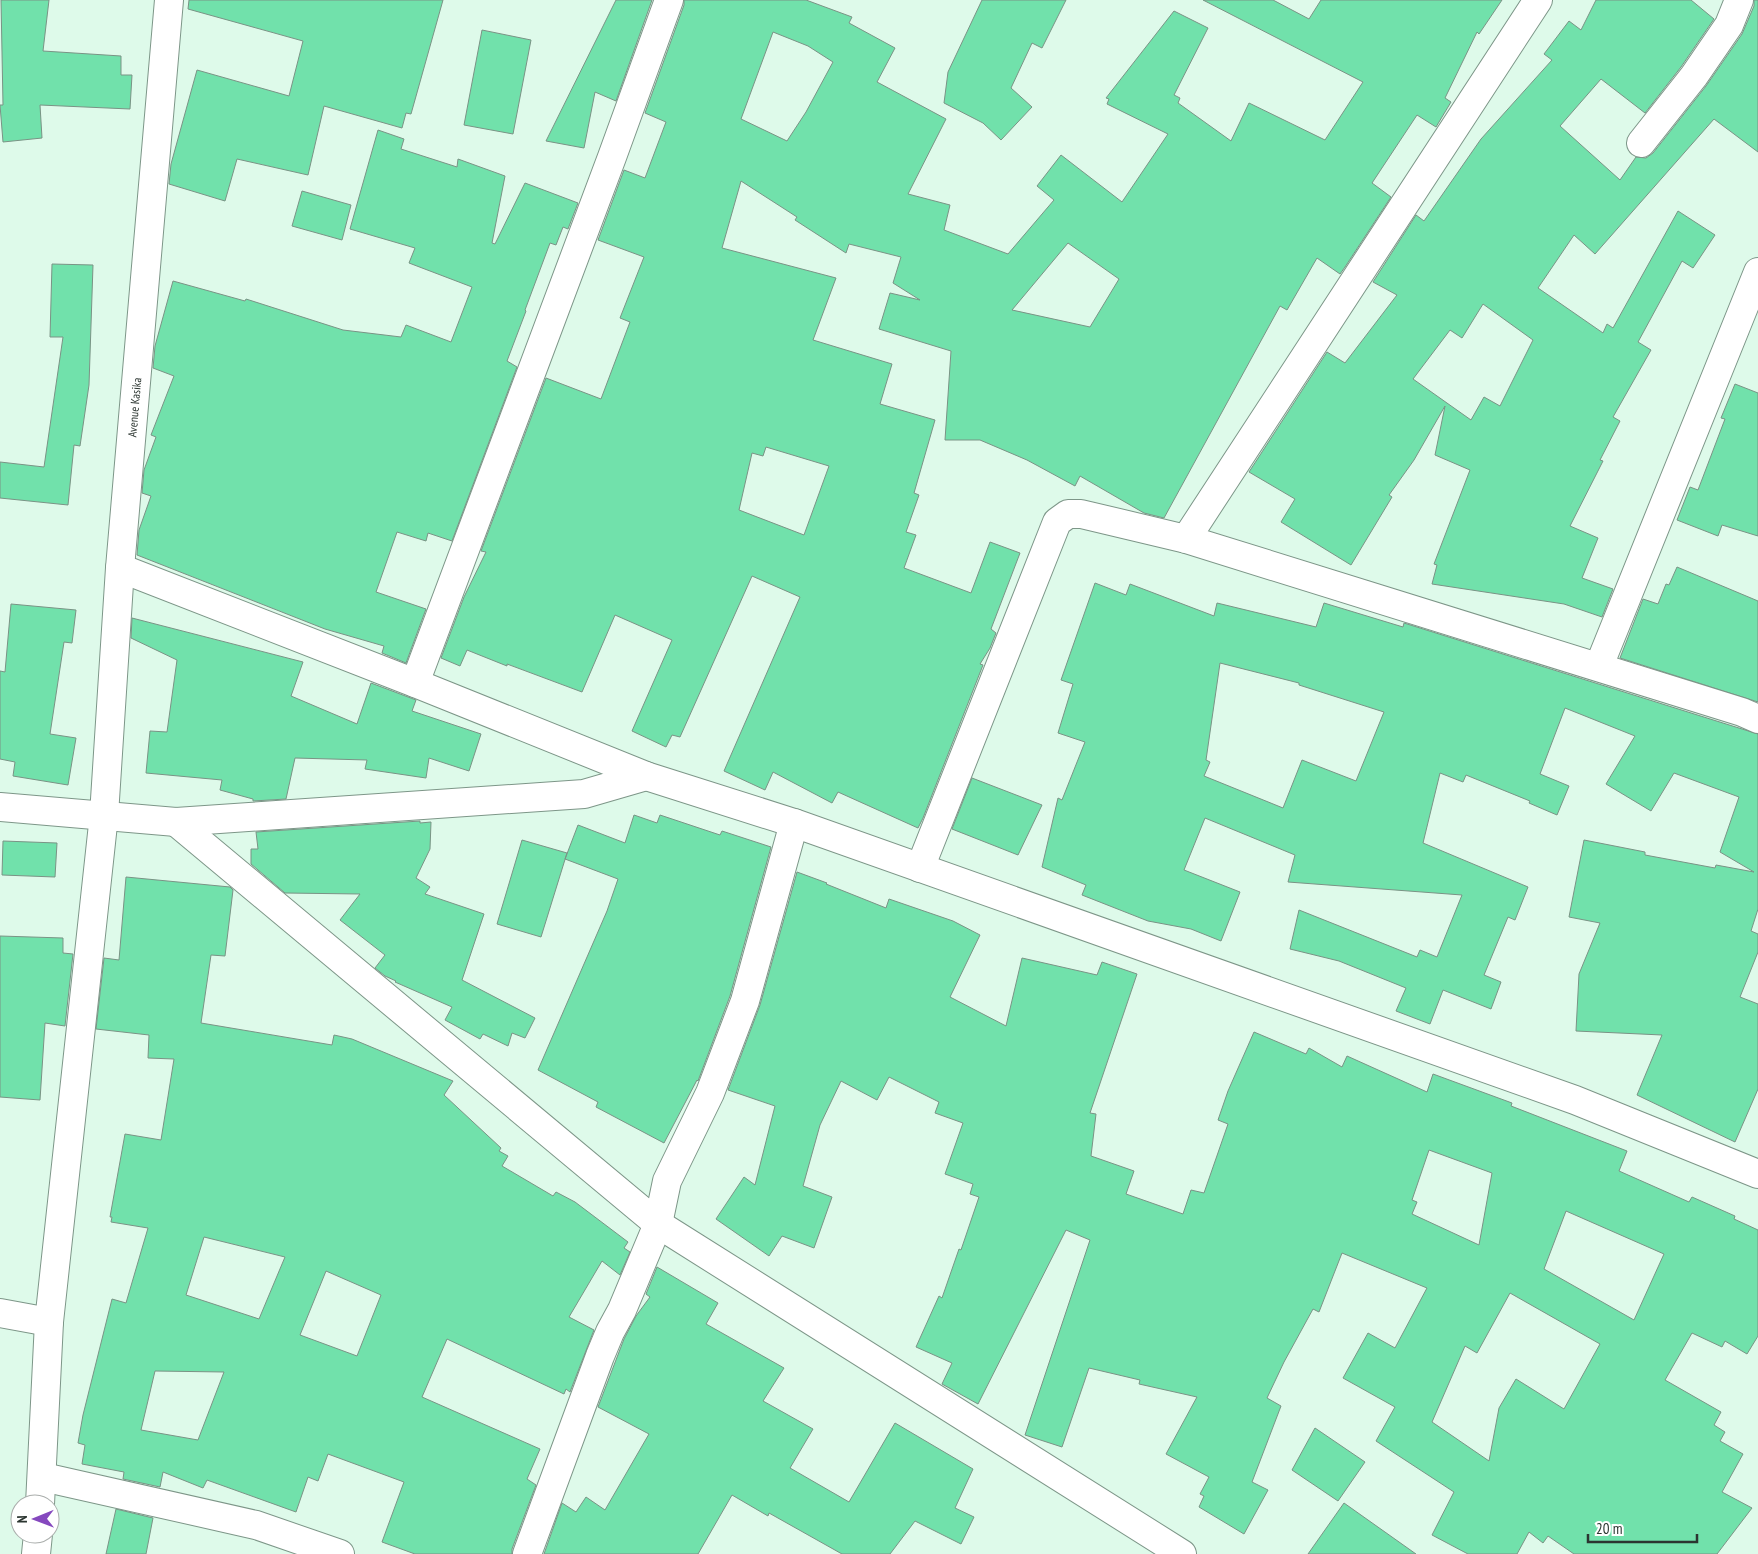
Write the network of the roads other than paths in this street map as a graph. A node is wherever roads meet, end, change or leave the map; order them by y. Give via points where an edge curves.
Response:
1 (169, 0) edge
2 (669, 0) edge
3 (1538, 0) edge
4 (1739, 0) edge
5 (1641, 143) dead end
6 (1758, 272) edge
7 (1186, 539) junction
8 (120, 568) junction
9 (1599, 666) junction
10 (415, 683) junction
11 (1758, 719) edge
12 (646, 776) junction
13 (0, 807) edge
14 (104, 815) junction
15 (176, 822) junction
16 (794, 823) junction
17 (920, 868) junction
18 (1758, 1174) edge
19 (658, 1224) junction
20 (0, 1313) edge
21 (49, 1322) junction
22 (43, 1477) junction
23 (41, 1494) edge
24 (340, 1554) edge
25 (527, 1554) edge
26 (1182, 1554) edge

1 - 8 street, Avenue Kasika
2 - 10 street
3 - 7 street
4 - 5 street via 1729,25
6 - 9 street
7 - 9 street
7 - 17 street via 1081,514 1068,514 1058,522
8 - 10 street
8 - 14 street, Avenue Kasika
9 - 11 street
10 - 12 street
12 - 15 street via 584,794
12 - 16 street
13 - 14 street
14 - 15 street
14 - 21 street, Avenue Kasika
15 - 19 street
16 - 17 street
16 - 19 street via 745,1001 710,1092 667,1181
17 - 18 street via 1575,1100
19 - 25 street via 600,1356
19 - 26 street
20 - 21 street
21 - 22 street, Avenue Kasika
22 - 23 street, Avenue Kasika
22 - 24 street via 256,1524

